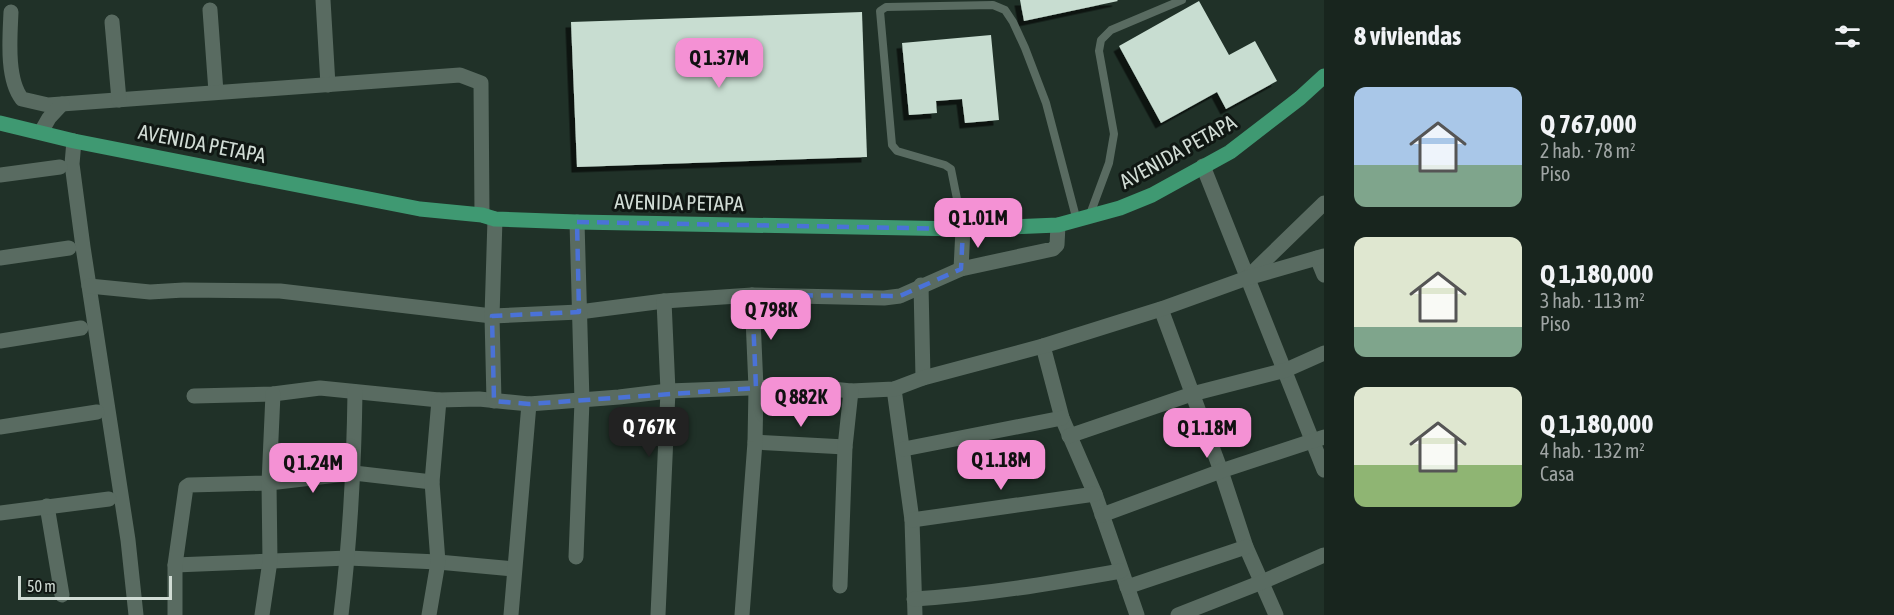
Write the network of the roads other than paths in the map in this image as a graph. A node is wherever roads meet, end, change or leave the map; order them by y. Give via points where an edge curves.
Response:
1 (322, 0) edge
2 (1182, 0) edge
3 (210, 10) dead end
4 (11, 12) dead end
5 (112, 22) dead end
6 (1324, 76) edge
7 (328, 85) junction
8 (216, 92) junction
9 (119, 100) junction
10 (62, 104) junction
11 (0, 123) edge
12 (41, 132) junction
13 (74, 141) junction
14 (60, 166) dead end
15 (1203, 166) junction
16 (0, 175) edge
17 (1324, 203) edge
18 (488, 217) junction
19 (1083, 219) junction
20 (577, 222) junction
21 (1058, 225) junction
22 (963, 229) junction
23 (69, 248) dead end
24 (1321, 257) edge
25 (0, 258) edge
26 (961, 268) junction
27 (1324, 276) edge
28 (1247, 278) junction
29 (921, 285) junction
30 (89, 286) junction
31 (752, 295) junction
32 (664, 301) junction
33 (1161, 309) junction
34 (579, 312) junction
35 (492, 316) junction
36 (81, 328) dead end
37 (0, 341) edge
38 (1043, 346) junction
39 (1324, 353) edge
40 (1286, 370) junction
41 (923, 378) junction
42 (756, 388) junction
43 (894, 389) junction
44 (668, 391) junction
45 (851, 391) junction
46 (355, 392) junction
47 (273, 394) junction
48 (1192, 394) junction
49 (194, 396) dead end
50 (439, 400) junction
51 (494, 401) junction
52 (582, 401) junction
53 (529, 404) junction
54 (97, 412) dead end
55 (1062, 418) junction
56 (0, 427) edge
57 (1069, 436) junction
58 (1318, 439) edge
59 (754, 442) junction
60 (845, 447) junction
61 (903, 449) junction
62 (1324, 470) edge
63 (1221, 471) junction
64 (354, 473) junction
65 (432, 482) junction
66 (269, 483) junction
67 (1095, 494) junction
68 (109, 499) dead end
69 (47, 506) junction
70 (0, 513) edge
71 (1102, 515) junction
72 (912, 520) junction
73 (1246, 547) junction
74 (1324, 555) edge
75 (576, 557) dead end
76 (348, 558) junction
77 (270, 561) junction
78 (438, 562) junction
79 (175, 565) junction
80 (514, 569) junction
81 (1121, 571) junction
82 (1262, 582) junction
83 (840, 585) dead end
84 (1127, 587) junction
85 (62, 595) dead end
86 (914, 598) junction
87 (136, 615) edge
88 (175, 615) edge
89 (262, 615) edge
90 (341, 615) edge
91 (429, 615) edge
92 (511, 615) edge
93 (658, 615) edge
94 (742, 615) edge
95 (915, 615) edge
96 (1137, 615) edge
97 (1178, 615) edge
98 (1276, 615) edge

1 - 7 street
2 - 19 lane via 1111,30 1101,40 1099,51 1114,134 1109,163
3 - 8 street
4 - 10 street via 10,42 17,93 22,99
5 - 9 street
6 - 15 main road, AVENIDA PETAPA via 1230,152
7 - 8 street
7 - 18 street via 460,75 481,82
8 - 9 street
9 - 10 street
10 - 12 street
11 - 12 main road, AVENIDA PETAPA
12 - 13 main road, AVENIDA PETAPA
13 - 18 main road, AVENIDA PETAPA via 420,209
13 - 30 street via 72,164
14 - 16 street
15 - 19 main road, AVENIDA PETAPA via 1152,195
15 - 28 street
17 - 28 street
18 - 20 main road, AVENIDA PETAPA
18 - 35 street
19 - 21 main road, AVENIDA PETAPA
19 - 22 lane via 1046,103 1005,10 993,5 886,7 880,11 892,145 897,151 951,169
20 - 22 main road, AVENIDA PETAPA
20 - 34 street
21 - 22 main road, AVENIDA PETAPA
21 - 26 street via 1057,245 1053,249
22 - 26 street
23 - 25 street
24 - 27 street
24 - 28 street
26 - 29 street
28 - 33 street
28 - 40 street
29 - 31 street via 900,296 885,298
29 - 41 street
30 - 35 street via 150,292 280,291
30 - 87 street
31 - 32 street
31 - 42 street
32 - 34 street
32 - 44 street
33 - 38 street
33 - 48 street
34 - 35 street
34 - 52 street
35 - 51 street
36 - 37 street
38 - 41 street
38 - 55 street
39 - 40 street
40 - 48 street
40 - 58 street
41 - 43 street
42 - 44 street
42 - 45 street via 804,386
42 - 59 street
43 - 45 street
43 - 61 street
44 - 52 street
44 - 93 street
45 - 60 street
46 - 47 street via 320,388
46 - 50 street
46 - 64 street
47 - 49 street
47 - 66 street
48 - 57 street
48 - 63 street
50 - 51 street
50 - 65 street
51 - 53 street
52 - 53 street
52 - 75 street
53 - 80 street
54 - 56 street
55 - 57 street
55 - 61 street
57 - 67 street
58 - 62 street
58 - 63 street
59 - 60 street
59 - 94 street
60 - 83 street
61 - 72 street
63 - 71 street
63 - 73 street
64 - 65 street
64 - 66 street
64 - 76 street
65 - 78 street
66 - 77 street
66 - 79 street via 188,486
67 - 71 street
67 - 72 street
68 - 69 street
69 - 70 street
69 - 85 street
71 - 81 street
72 - 86 street
73 - 82 street
73 - 84 street
74 - 82 street
76 - 77 street
76 - 78 street
76 - 90 street
77 - 79 street
77 - 89 street
78 - 80 street
78 - 91 street
79 - 88 street
80 - 92 street
81 - 84 street
81 - 86 street via 954,597
82 - 97 street
82 - 98 street
84 - 96 street
86 - 95 street

